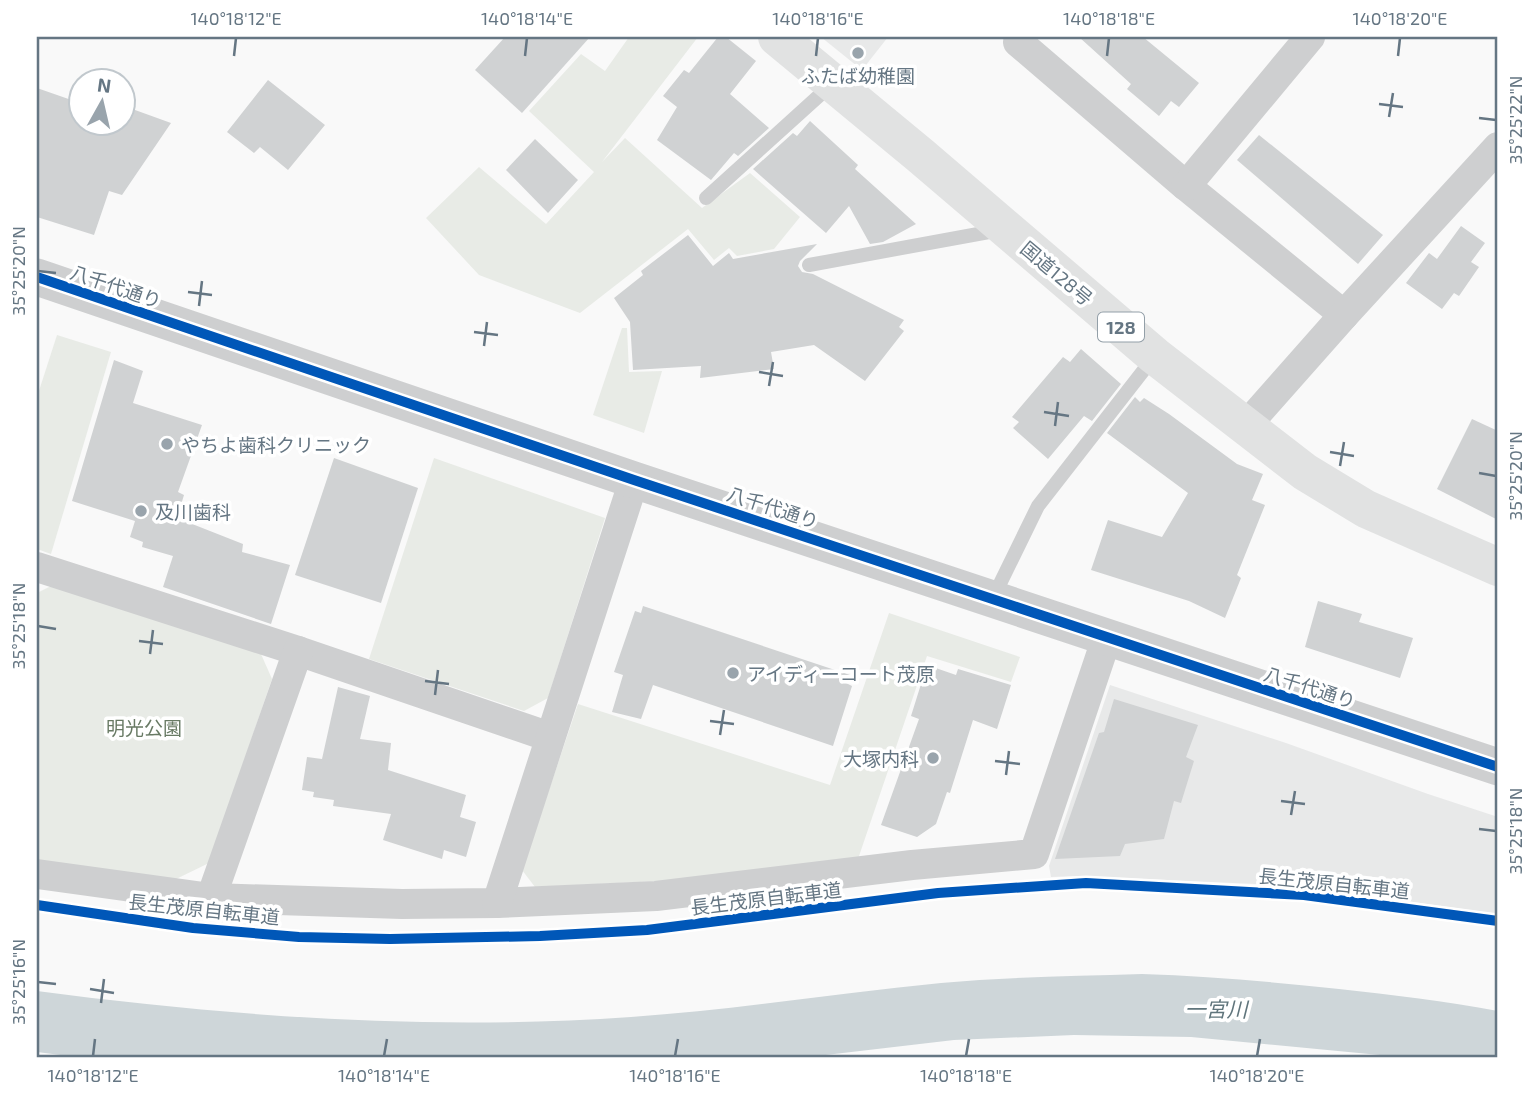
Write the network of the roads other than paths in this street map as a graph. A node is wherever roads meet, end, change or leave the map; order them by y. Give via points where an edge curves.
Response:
1 (778, 37) edge
2 (1022, 37) edge
3 (1310, 37) edge
4 (833, 82) junction
5 (1498, 147) edge
6 (1186, 186) junction
7 (706, 198) dead end
8 (1004, 229) junction
9 (809, 265) dead end
10 (37, 277) edge
11 (1344, 315) junction
12 (1155, 356) junction
13 (1245, 427) junction
14 (634, 480) junction
15 (37, 567) edge
16 (1498, 567) edge
17 (992, 599) junction
18 (1107, 638) junction
19 (298, 650) junction
20 (550, 737) junction
21 (1498, 768) edge
22 (37, 874) edge
23 (211, 898) junction
24 (498, 903) junction

1 - 4 highway, 国道128号 / 128
2 - 6 street via 1018,42
3 - 6 street
4 - 7 lane
4 - 8 highway, 国道128号 / 128
5 - 11 street
6 - 11 street
8 - 9 lane
8 - 12 highway, 国道128号 / 128
10 - 14 street, 八千代通り
11 - 13 street
12 - 13 highway, 国道128号 / 128
12 - 17 lane via 1038,506
13 - 16 highway, 国道128号 / 128 via 1305,472 1366,509
14 - 17 street, 八千代通り
14 - 20 street
15 - 19 street
17 - 18 street, 八千代通り
18 - 21 street, 八千代通り
18 - 24 street via 1034,854 656,896
19 - 20 street
19 - 23 street
20 - 24 street
22 - 23 street
23 - 24 street

